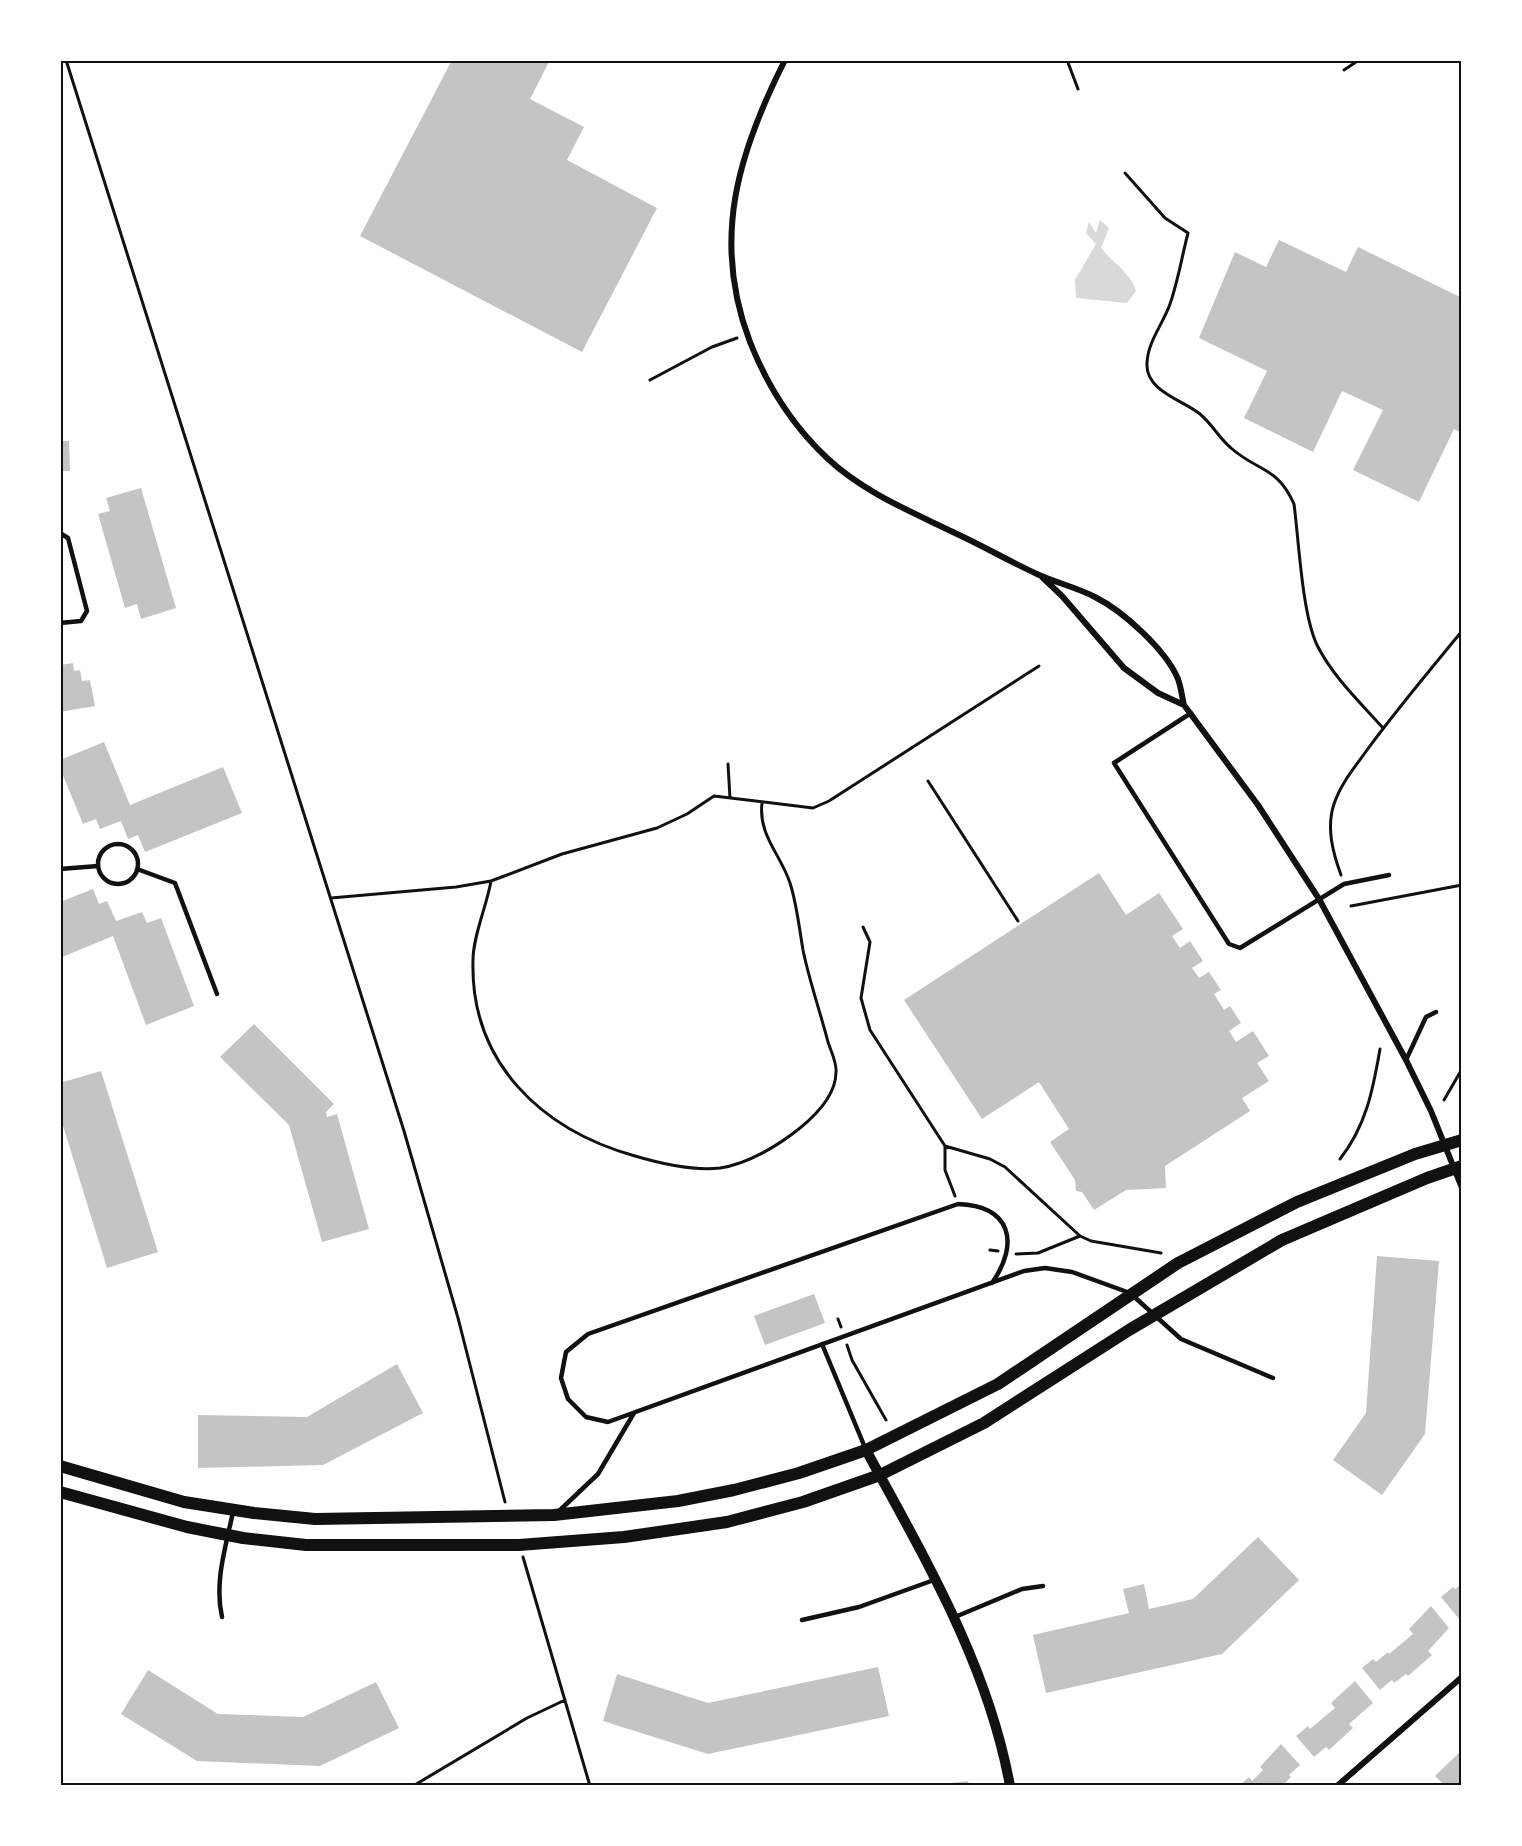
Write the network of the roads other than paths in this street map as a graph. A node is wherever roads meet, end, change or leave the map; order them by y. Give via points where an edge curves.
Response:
1 (784, 60) edge
2 (60, 533) edge
3 (1039, 575) junction
4 (60, 623) edge
5 (1185, 705) junction
6 (1191, 713) junction
7 (98, 866) junction
8 (137, 869) junction
9 (60, 870) edge
10 (1389, 875) dead end
11 (1319, 899) junction
12 (217, 994) dead end
13 (1436, 1012) dead end
14 (1406, 1060) junction
15 (1462, 1140) edge
16 (1447, 1150) junction
17 (1458, 1167) edge
18 (1462, 1188) edge
19 (992, 1283) junction
20 (1130, 1293) junction
21 (1155, 1315) junction
22 (60, 1321) edge
23 (60, 1329) edge
24 (822, 1344) junction
25 (1273, 1378) dead end
26 (634, 1413) junction
27 (866, 1450) junction
28 (60, 1466) edge
29 (880, 1475) junction
30 (60, 1492) edge
31 (234, 1510) junction
32 (554, 1515) junction
33 (228, 1535) junction
34 (936, 1580) junction
35 (1043, 1586) dead end
36 (222, 1617) dead end
37 (955, 1617) junction
38 (802, 1620) dead end
39 (1461, 1680) edge
40 (1010, 1786) edge
41 (1337, 1786) edge

1 - 3 street via 761,107 737,178 730,243 733,281 747,334 772,390 796,425 828,459 871,491
2 - 4 lane via 68,538 87,611 81,621
3 - 5 street via 1124,668 1158,693
3 - 5 street via 1097,598 1130,621 1177,678
5 - 6 street
6 - 11 street
6 - 11 lane via 1114,763 1229,944 1240,948
7 - 8 lane via 104,878 116,884 129,880
7 - 8 lane via 101,852 119,844 136,855
7 - 9 lane
8 - 12 lane via 176,883
10 - 11 lane via 1344,884
11 - 14 street
13 - 14 lane via 1426,1017
14 - 16 street
15 - 16 main road
16 - 17 street
16 - 20 main road via 1415,1154 1297,1202 1178,1263
17 - 18 street
17 - 21 main road via 1282,1240
19 - 20 lane via 1045,1268 1072,1272
19 - 24 lane
19 - 26 lane via 1008,1253 1008,1234 999,1217 980,1205 958,1204 588,1334 566,1352 561,1378 568,1399 586,1417 608,1422
20 - 21 lane
20 - 27 main road via 998,1383
21 - 25 lane via 1181,1338
21 - 29 main road via 984,1423
22 - 23 street
24 - 26 lane
24 - 27 lane
26 - 32 lane via 598,1474
27 - 29 street
27 - 32 main road via 734,1490 678,1501
28 - 31 main road via 184,1502
29 - 33 main road via 803,1502 727,1522 624,1538 403,1547 306,1545
29 - 34 street
30 - 33 main road
31 - 32 main road via 315,1518
31 - 33 lane
33 - 36 lane via 218,1601
34 - 37 street
34 - 38 lane via 859,1607
35 - 37 lane via 1022,1589
37 - 40 street via 983,1687
39 - 41 street

